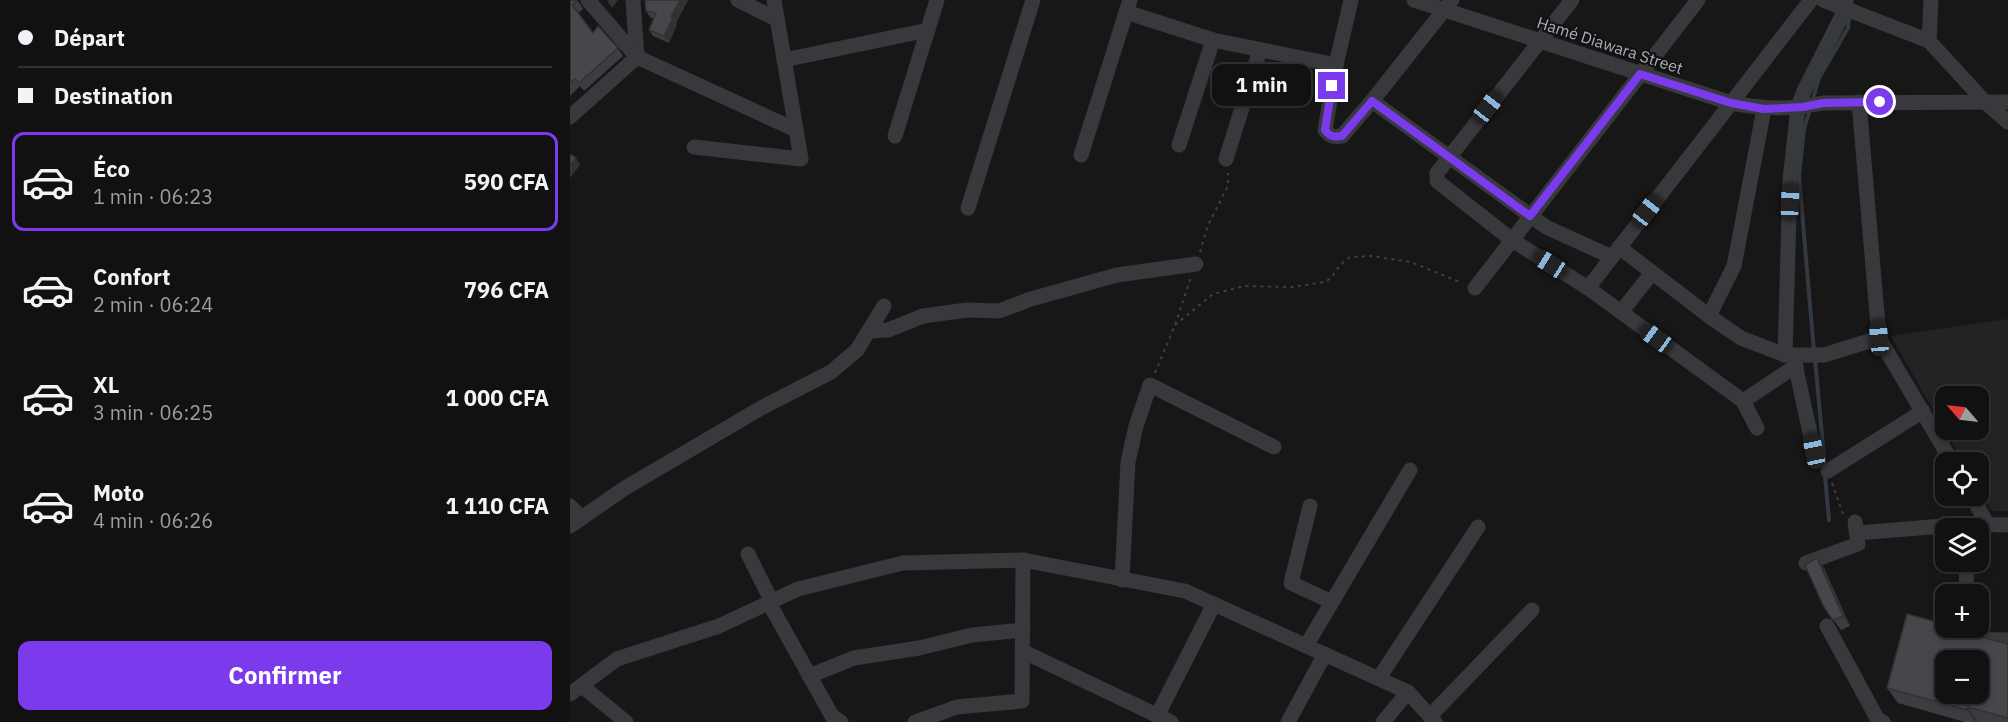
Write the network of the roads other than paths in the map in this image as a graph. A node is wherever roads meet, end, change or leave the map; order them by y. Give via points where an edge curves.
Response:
1 (588, 0) edge
2 (633, 0) edge
3 (738, 0) edge
4 (774, 0) edge
5 (937, 0) edge
6 (1033, 0) edge
7 (1351, 0) edge
8 (1414, 0) edge
9 (1572, 0) edge
10 (1698, 0) edge
11 (1811, 0) edge
12 (1822, 0) edge
13 (1931, 0) edge
14 (1449, 4) edge
15 (1128, 6) edge
16 (1849, 7) edge
17 (776, 19) junction
18 (928, 30) junction
19 (1214, 40) junction
20 (1540, 41) junction
21 (1929, 41) junction
22 (1260, 50) junction
23 (637, 57) junction
24 (784, 60) junction
25 (1336, 64) junction
26 (1640, 74) junction
27 (1372, 101) junction
28 (1859, 102) junction
29 (1985, 102) junction
30 (2008, 102) edge
31 (1731, 103) junction
32 (1801, 107) junction
33 (1764, 109) junction
34 (570, 117) edge
35 (2008, 122) edge
36 (796, 130) junction
37 (895, 136) dead end
38 (1179, 146) dead end
39 (694, 147) dead end
40 (1080, 155) dead end
41 (1449, 158) junction
42 (1226, 159) dead end
43 (968, 208) dead end
44 (1530, 216) junction
45 (1512, 240) junction
46 (1615, 252) junction
47 (1196, 264) dead end
48 (1652, 273) junction
49 (1475, 288) road end
50 (1588, 288) junction
51 (884, 306) dead end
52 (1621, 312) junction
53 (1709, 316) junction
54 (869, 331) junction
55 (1879, 338) junction
56 (1791, 359) junction
57 (1743, 401) junction
58 (1923, 411) junction
59 (1757, 428) dead end
60 (1274, 447) dead end
61 (1814, 451) dead end
62 (1946, 452) edge
63 (1410, 470) dead end
64 (1828, 471) road end
65 (570, 506) edge
66 (1310, 506) dead end
67 (576, 522) edge
68 (1989, 525) edge
69 (2008, 525) edge
70 (1478, 526) dead end
71 (1935, 526) edge
72 (748, 554) dead end
73 (1023, 560) junction
74 (1806, 563) edge
75 (1122, 580) junction
76 (770, 602) junction
77 (1332, 602) junction
78 (1214, 604) junction
79 (1533, 610) dead end
80 (1827, 626) dead end
81 (1023, 630) junction
82 (1964, 638) edge
83 (2008, 640) edge
84 (1306, 646) junction
85 (1022, 651) junction
86 (1325, 654) junction
87 (809, 676) junction
88 (1379, 678) junction
89 (576, 690) edge
90 (1408, 692) junction
91 (1164, 719) edge
92 (1432, 719) edge
93 (626, 722) edge
94 (841, 722) edge
95 (915, 722) edge
96 (1288, 722) edge
97 (1383, 722) edge
98 (1883, 722) edge

1 - 23 street
2 - 23 street
3 - 17 street
4 - 17 street
5 - 18 street
6 - 43 street
7 - 25 street
8 - 14 street, Hamé Diawara Street
9 - 20 street
10 - 26 street
11 - 31 street
12 - 16 street
13 - 21 street
14 - 20 street, Hamé Diawara Street
14 - 27 street
15 - 19 street
15 - 40 street
16 - 21 street
16 - 32 street via 1804,91
17 - 24 street
18 - 24 street
18 - 37 street
19 - 22 street
19 - 38 street
20 - 26 street, Hamé Diawara Street
20 - 41 street
21 - 29 street
22 - 25 street
22 - 42 street
23 - 34 street
23 - 36 street
24 - 36 street
25 - 27 street via 1325,130 1329,136 1342,136
26 - 31 street, Hamé Diawara Street
26 - 44 street
27 - 41 street
28 - 29 street, Hamé Diawara Street
28 - 32 street, Hamé Diawara Street
28 - 55 street
29 - 30 street, Hamé Diawara Street
29 - 35 street
31 - 33 street, Hamé Diawara Street
31 - 46 street
32 - 33 street, Hamé Diawara Street
32 - 56 street via 1790,180
33 - 53 street via 1734,266
36 - 39 street via 801,159
41 - 44 street
41 - 45 street via 1437,172 1437,182
44 - 45 street
44 - 46 street via 1546,227
45 - 49 street
45 - 50 street
46 - 48 street
46 - 50 street
47 - 54 street via 1117,275 999,311 967,310 923,316 888,330
48 - 52 street
48 - 53 street
50 - 52 street
51 - 54 street
52 - 57 street
53 - 56 street via 1741,338
54 - 67 street via 857,350 831,372 761,408 625,488
55 - 56 street
55 - 58 street
56 - 57 street
56 - 61 street
57 - 59 street
58 - 62 street
58 - 64 street
60 - 75 street via 1150,385 1128,462
63 - 77 street
65 - 67 street
66 - 77 street via 1291,583
68 - 69 street
70 - 88 street
71 - 74 street via 1856,527 1858,544
72 - 76 street
73 - 75 street
73 - 76 street via 903,563 798,590
73 - 81 street
75 - 78 street via 1185,591
76 - 87 street
76 - 89 street via 719,626 617,659
77 - 84 street
78 - 84 street
78 - 91 street
79 - 92 street
80 - 98 street via 1878,720
81 - 85 street
81 - 87 street via 972,635 854,658
82 - 83 street
84 - 86 street
85 - 91 street
85 - 95 street via 1022,701 957,707
86 - 88 street
86 - 96 street
87 - 94 street via 832,716
88 - 90 street
89 - 93 street
90 - 92 street
90 - 97 street

